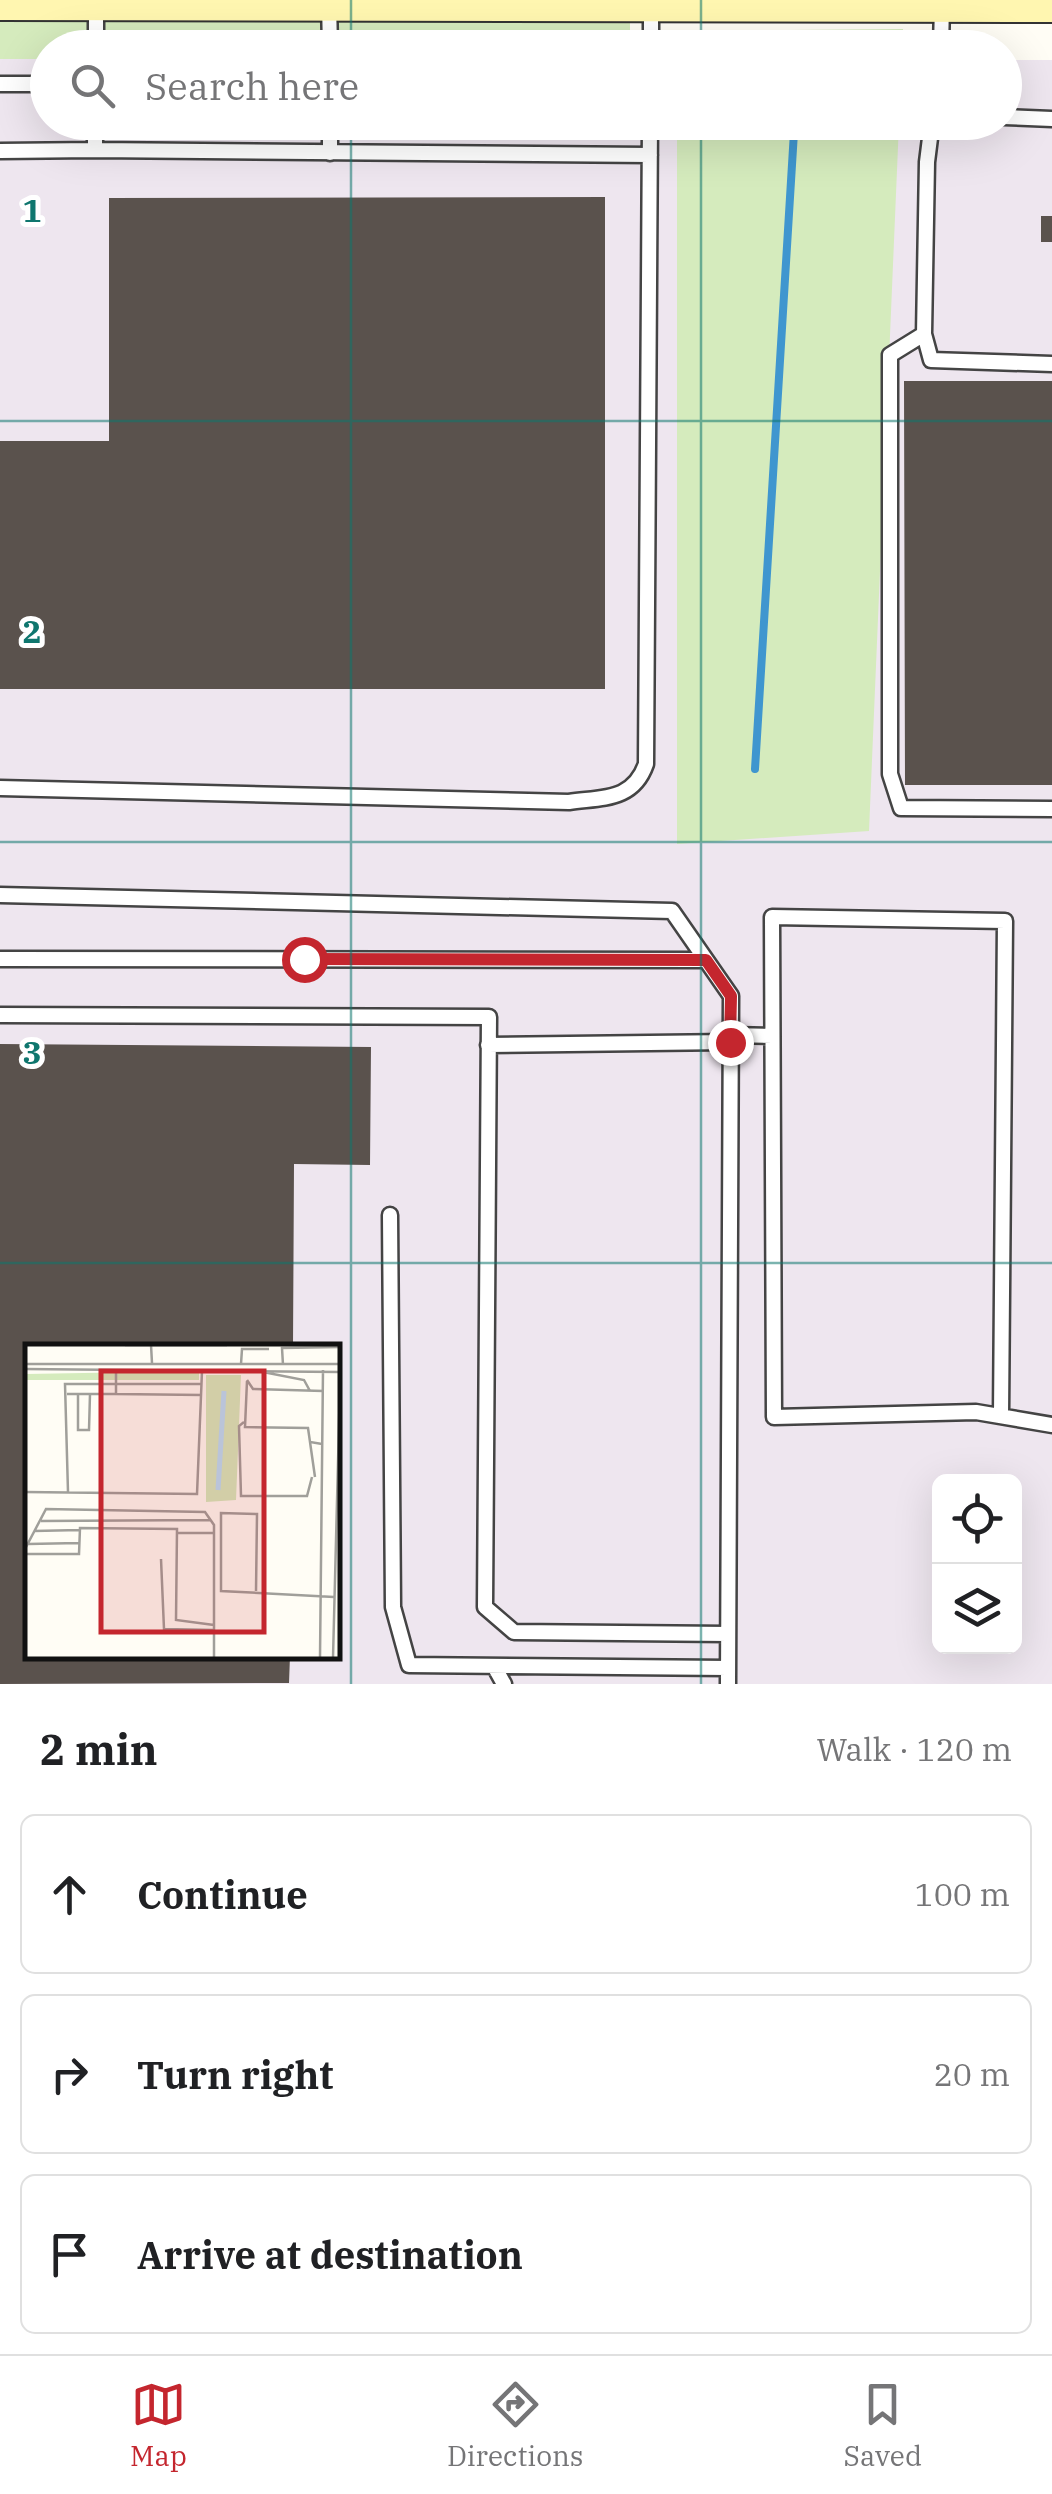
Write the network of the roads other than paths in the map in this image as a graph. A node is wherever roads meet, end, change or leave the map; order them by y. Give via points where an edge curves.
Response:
1 (0, 1) edge
2 (96, 1) edge
3 (329, 1) edge
4 (651, 2) junction
5 (942, 2) edge
6 (1048, 8) edge
7 (96, 30) edge
8 (330, 30) edge
9 (651, 30) edge
10 (941, 30) edge
11 (0, 84) edge
12 (30, 84) edge
13 (1022, 117) edge
14 (1052, 118) edge
15 (95, 140) edge
16 (330, 140) edge
17 (650, 140) edge
18 (930, 140) edge
19 (95, 150) junction
20 (0, 151) edge
21 (330, 153) junction
22 (650, 155) junction
23 (924, 334) junction
24 (1052, 364) edge
25 (0, 788) edge
26 (1052, 809) edge
27 (0, 896) edge
28 (0, 959) edge
29 (706, 960) junction
30 (0, 1015) edge
31 (772, 1036) junction
32 (731, 1039) junction
33 (488, 1045) junction
34 (390, 1214) dead end
35 (1001, 1416) junction
36 (1052, 1424) edge
37 (728, 1634) junction
38 (494, 1666) junction
39 (728, 1676) edge
40 (504, 1684) edge

1 - 2 street
2 - 3 street
2 - 7 lane
3 - 4 street
3 - 8 lane
4 - 5 street
4 - 9 lane
5 - 6 street
5 - 10 lane
11 - 12 lane
13 - 14 lane
15 - 19 lane
16 - 21 lane
17 - 22 lane
18 - 23 lane
19 - 20 lane
19 - 21 lane
21 - 22 lane
22 - 25 lane via 646,764 640,780 622,795 568,802
23 - 24 lane via 931,360
23 - 26 lane via 890,355 890,774 901,808
27 - 29 lane via 672,911
28 - 29 lane
29 - 32 lane via 731,996
30 - 33 lane via 489,1017
31 - 32 lane
31 - 35 lane via 774,1417
31 - 35 lane via 772,917 1005,921
32 - 33 lane
32 - 37 lane
33 - 37 lane via 486,1607 514,1632
34 - 38 lane via 393,1607 409,1665
35 - 36 lane
37 - 39 lane
38 - 39 lane
38 - 40 lane

